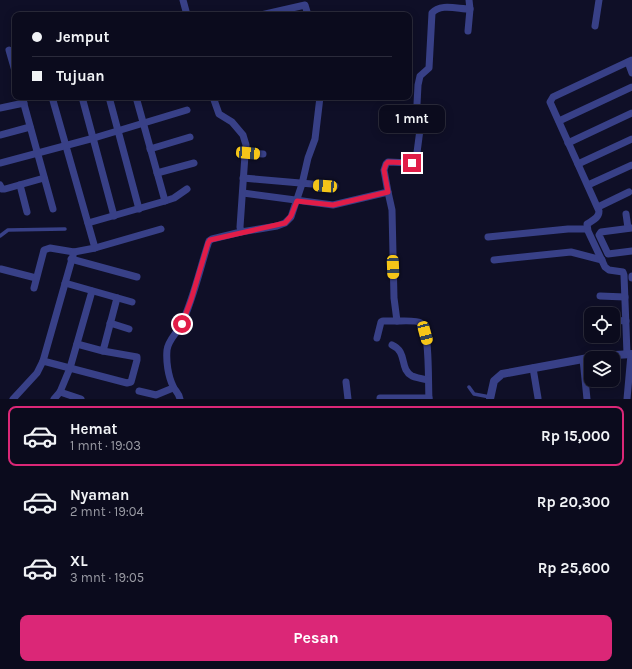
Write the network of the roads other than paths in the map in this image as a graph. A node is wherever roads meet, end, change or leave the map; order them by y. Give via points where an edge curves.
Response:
1 (183, 0) edge
2 (469, 0) edge
3 (599, 0) edge
4 (304, 3) edge
5 (470, 9) junction
6 (186, 12) edge
7 (272, 12) edge
8 (594, 26) dead end
9 (468, 31) dead end
10 (9, 50) dead end
11 (12, 60) edge
12 (630, 61) edge
13 (632, 72) edge
14 (632, 87) edge
15 (23, 100) edge
16 (53, 100) edge
17 (83, 100) edge
18 (110, 100) edge
19 (137, 100) edge
20 (214, 100) edge
21 (320, 100) edge
22 (0, 108) edge
23 (186, 110) dead end
24 (632, 113) edge
25 (559, 121) junction
26 (143, 124) junction
27 (30, 127) junction
28 (118, 131) junction
29 (0, 135) edge
30 (190, 137) dead end
31 (94, 138) junction
32 (632, 139) edge
33 (568, 143) junction
34 (65, 145) junction
35 (150, 149) junction
36 (37, 153) junction
37 (246, 154) junction
38 (263, 154) dead end
39 (194, 162) dead end
40 (0, 163) edge
41 (578, 164) junction
42 (632, 166) edge
43 (158, 173) junction
44 (44, 178) junction
45 (243, 178) junction
46 (302, 184) junction
47 (0, 185) edge
48 (20, 185) junction
49 (335, 186) dead end
50 (588, 186) junction
51 (187, 189) dead end
52 (388, 192) junction
53 (630, 192) dead end
54 (243, 193) junction
55 (165, 201) junction
56 (297, 201) junction
57 (598, 207) junction
58 (139, 208) junction
59 (53, 210) dead end
60 (27, 212) dead end
61 (626, 214) dead end
62 (114, 216) junction
63 (88, 223) junction
64 (630, 228) edge
65 (65, 229) dead end
66 (161, 229) dead end
67 (587, 229) junction
68 (241, 232) junction
69 (0, 236) edge
70 (488, 236) dead end
71 (95, 248) junction
72 (632, 251) edge
73 (72, 255) junction
74 (494, 260) dead end
75 (602, 260) junction
76 (1, 269) edge
77 (137, 277) dead end
78 (36, 278) junction
79 (65, 284) junction
80 (34, 288) dead end
81 (92, 291) junction
82 (600, 296) dead end
83 (625, 297) junction
84 (117, 298) junction
85 (132, 302) dead end
86 (397, 321) junction
87 (620, 321) edge
88 (626, 321) junction
89 (110, 323) junction
90 (129, 329) dead end
91 (377, 338) dead end
92 (77, 344) junction
93 (392, 345) dead end
94 (103, 352) junction
95 (630, 354) edge
96 (583, 359) junction
97 (43, 361) junction
98 (70, 368) junction
99 (533, 368) junction
100 (428, 380) junction
101 (346, 382) dead end
102 (469, 387) dead end
103 (173, 388) junction
104 (139, 391) dead end
105 (60, 392) junction
106 (380, 398) edge
107 (491, 398) edge
108 (538, 398) edge
109 (13, 399) edge
110 (54, 399) edge
111 (81, 399) edge
112 (180, 399) edge
113 (348, 399) edge
114 (429, 399) edge
115 (587, 399) edge
116 (627, 399) edge

1 - 6 street
2 - 5 street
3 - 8 street
4 - 7 street
5 - 9 street
5 - 52 street via 446,7 432,13 429,68 420,76 418,85 417,104 421,122 416,160 412,163 386,164 384,170
10 - 11 street
12 - 13 street
12 - 25 street via 553,97 550,102
14 - 25 street
15 - 22 street
15 - 27 street
16 - 34 street
17 - 31 street
18 - 28 street
19 - 26 street
20 - 37 street via 220,114 232,122 243,135
21 - 46 street via 315,139
23 - 26 street
24 - 33 street
25 - 33 street
26 - 28 street
26 - 35 street
27 - 29 street
27 - 36 street
28 - 31 street
28 - 58 street
30 - 35 street
31 - 34 street
31 - 62 street
32 - 41 street
33 - 41 street
34 - 36 street
34 - 63 street
35 - 43 street
36 - 40 street
36 - 44 street
37 - 38 street
37 - 45 street
39 - 43 street
41 - 50 street
42 - 50 street
43 - 55 street
44 - 48 street
44 - 59 street
45 - 46 street
45 - 54 street
46 - 49 street
46 - 56 street
47 - 48 street via 4,189
48 - 60 street
50 - 57 street
51 - 55 street
52 - 56 street via 333,205
52 - 86 street via 392,210
53 - 57 street
54 - 56 street
54 - 68 street
55 - 58 street
56 - 68 street via 285,223
57 - 67 street via 599,214 587,224
58 - 62 street
61 - 64 street
62 - 63 street
63 - 71 street
64 - 72 street via 601,232 599,235 608,254
65 - 69 lane via 8,230
66 - 71 street
67 - 70 street
67 - 75 street
68 - 103 street via 212,239 208,243 182,324 167,347 169,376
71 - 73 street
73 - 77 street
73 - 78 street via 47,248 44,250
73 - 79 street
74 - 75 street via 571,252
75 - 83 street via 609,270 623,272
76 - 78 street
78 - 80 street
79 - 81 street
79 - 97 street
81 - 84 street
81 - 92 street
82 - 83 street
83 - 88 street
84 - 85 street
84 - 89 street
86 - 91 street via 380,322
86 - 100 street via 419,321 423,324 427,341
87 - 88 street
88 - 95 street
89 - 90 street
89 - 94 street
92 - 94 street
92 - 98 street
93 - 100 street via 400,351 408,373 416,378
94 - 98 street via 136,357 131,382
95 - 96 street
95 - 116 street
96 - 99 street
96 - 115 street
97 - 98 street
97 - 109 street via 37,373
98 - 105 street
99 - 107 street via 502,374 493,384
99 - 108 street
100 - 114 street
101 - 113 street
102 - 107 lane via 474,394
103 - 104 street via 156,395
103 - 112 street via 178,392
105 - 110 street
105 - 111 street
106 - 114 street

